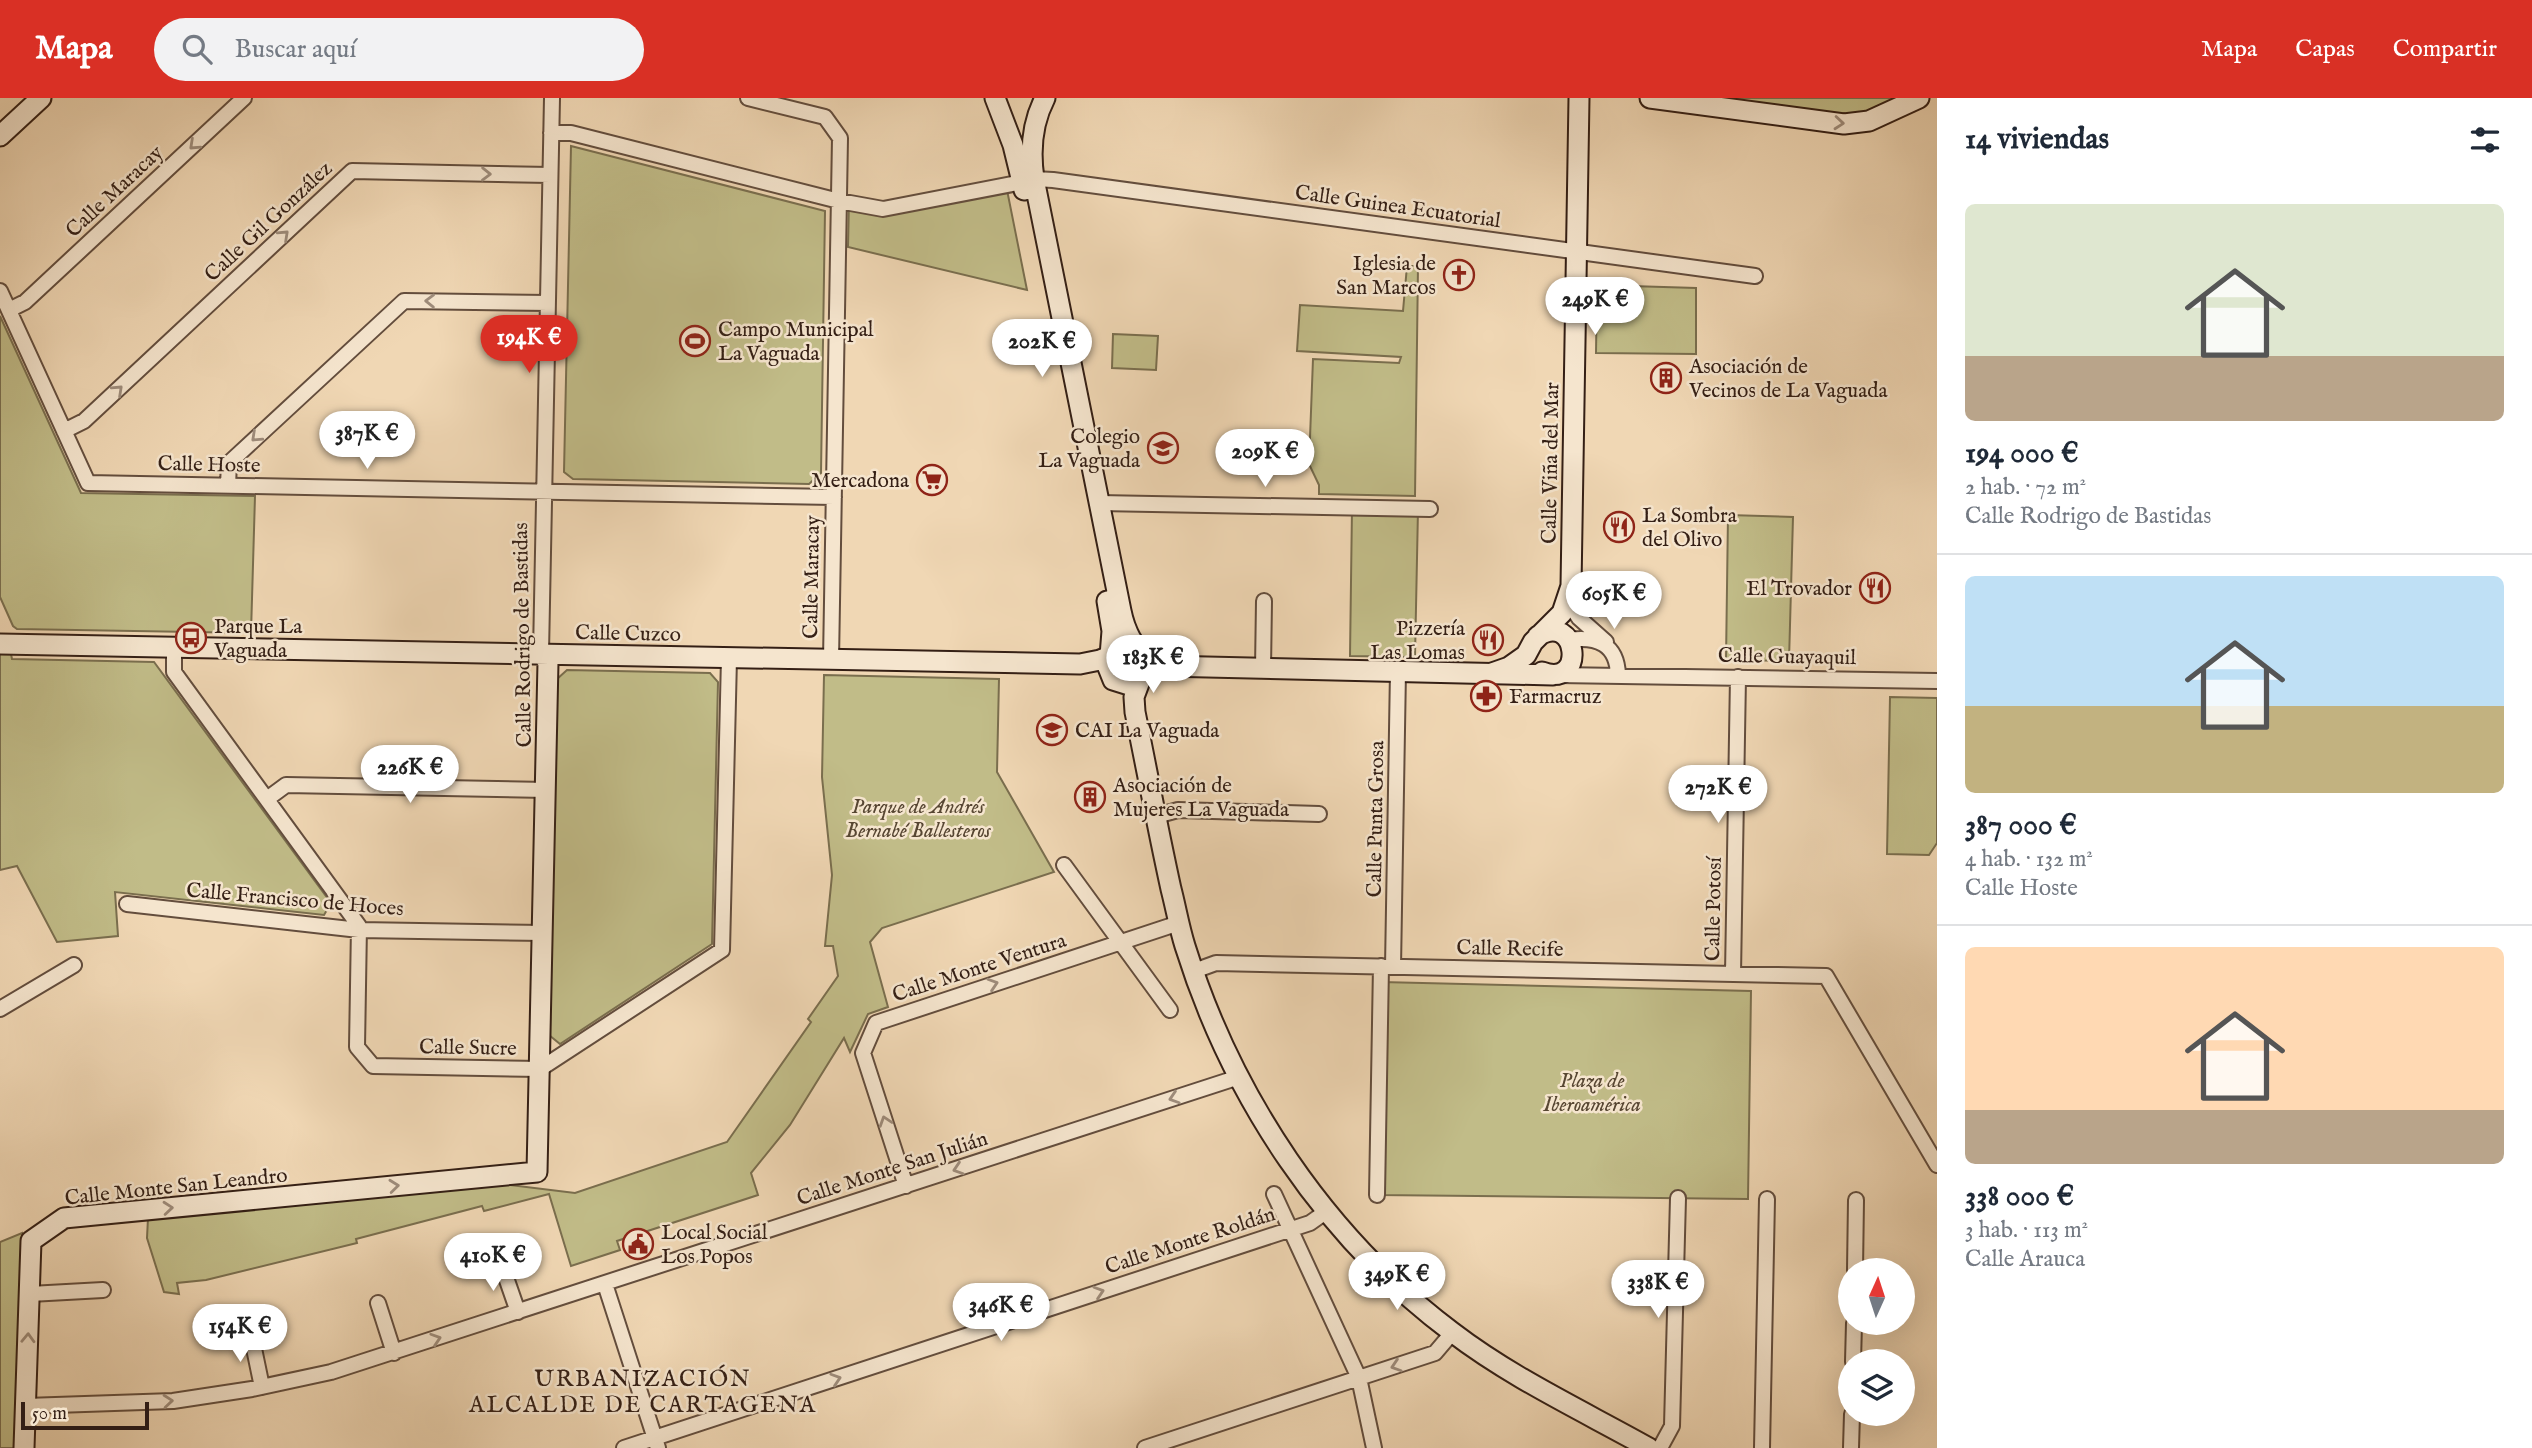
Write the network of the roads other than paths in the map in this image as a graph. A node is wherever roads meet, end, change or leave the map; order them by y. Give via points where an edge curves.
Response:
1 (41, 98) edge
2 (244, 98) edge
3 (552, 98) edge
4 (748, 98) edge
5 (1580, 98) edge
6 (1650, 98) edge
7 (1919, 98) edge
8 (1044, 101) edge
9 (997, 102) edge
10 (551, 133) junction
11 (0, 136) edge
12 (550, 175) junction
13 (1029, 180) junction
14 (839, 201) junction
15 (1577, 251) junction
16 (1755, 276) dead end
17 (0, 290) edge
18 (548, 303) junction
19 (9, 310) junction
20 (64, 431) junction
21 (228, 485) junction
22 (544, 492) junction
23 (834, 497) junction
24 (1099, 503) junction
25 (1430, 509) dead end
26 (1570, 576) junction
27 (1264, 601) dead end
28 (1573, 609) junction
29 (1569, 640) junction
30 (1534, 643) junction
31 (0, 644) edge
32 (174, 646) junction
33 (541, 653) junction
34 (1142, 654) junction
35 (1614, 655) junction
36 (1111, 656) junction
37 (729, 658) junction
38 (831, 660) junction
39 (1080, 664) junction
40 (1164, 666) junction
41 (1263, 668) junction
42 (1398, 671) junction
43 (1492, 673) junction
44 (1553, 675) junction
45 (1618, 675) junction
46 (1738, 677) junction
47 (1141, 678) junction
48 (1937, 681) edge
49 (1116, 682) junction
50 (1135, 712) junction
51 (546, 790) junction
52 (267, 799) junction
53 (1319, 814) dead end
54 (1156, 816) junction
55 (1063, 864) dead end
56 (127, 904) dead end
57 (1179, 923) junction
58 (359, 930) junction
59 (543, 933) junction
60 (1121, 942) junction
61 (74, 964) dead end
62 (1387, 967) junction
63 (1194, 971) junction
64 (1733, 974) junction
65 (0, 1009) edge
66 (1170, 1010) dead end
67 (540, 1069) junction
68 (1239, 1077) junction
69 (1937, 1166) edge
70 (537, 1172) joint
71 (906, 1185) junction
72 (1274, 1194) dead end
73 (1377, 1195) dead end
74 (1678, 1198) dead end
75 (1767, 1199) dead end
76 (1856, 1200) dead end
77 (1327, 1211) junction
78 (1291, 1230) junction
79 (1855, 1258) edge
80 (501, 1262) dead end
81 (605, 1284) junction
82 (103, 1290) dead end
83 (30, 1294) junction
84 (378, 1303) dead end
85 (518, 1312) junction
86 (1452, 1333) junction
87 (251, 1334) dead end
88 (394, 1353) junction
89 (1359, 1378) junction
90 (262, 1387) junction
91 (26, 1406) junction
92 (1852, 1426) edge
93 (657, 1443) edge
94 (24, 1448) edge
95 (625, 1448) edge
96 (1145, 1448) edge
97 (1374, 1448) edge
98 (1649, 1448) edge
99 (1660, 1448) edge
100 (1762, 1448) edge
101 (1852, 1448) edge

1 - 11 street
2 -> 19 street, Calle Maracay via 25,302
3 - 10 street, Calle Rodrigo de Bastidas
4 - 14 street, Calle Maracay via 825,117 840,138
5 - 15 street, Calle Viña del Mar
6 -> 7 street via 1843,124 1869,121
8 - 9 street via 1030,118 1020,121 1007,116
8 - 13 street via 1032,143
9 - 13 street
10 - 12 street, Calle Rodrigo de Bastidas
10 - 14 street via 571,133
12 - 18 street, Calle Rodrigo de Bastidas
20 -> 12 street, Calle Gil González via 84,421 352,171
13 - 14 street via 883,209
13 - 15 street, Calle Guinea Ecuatorial
13 - 24 street
13 - 36 street via 1109,613
14 - 23 street, Calle Maracay
15 - 16 street, Calle Guinea Ecuatorial
15 - 26 street, Calle Viña del Mar
17 - 19 street, Calle Hoste
18 -> 21 street via 404,301 229,463
18 - 22 street, Calle Rodrigo de Bastidas
19 - 20 street, Calle Hoste
20 - 21 street, Calle Hoste via 88,482
21 - 22 street, Calle Hoste
22 - 23 street, Calle Hoste
22 - 33 street, Calle Rodrigo de Bastidas
23 - 38 street, Calle Maracay
24 - 25 street
24 - 34 street via 1123,621
26 - 28 street
26 - 30 street via 1562,613
27 - 41 street
28 - 29 street
28 - 35 street
29 - 30 street via 1556,632 1544,633
29 - 35 street via 1594,639
29 - 44 street via 1571,663
30 - 43 street via 1515,664
30 - 44 street via 1534,666
31 - 32 street, Calle Cuzco
32 - 33 street, Calle Cuzco
32 - 52 street via 174,672
33 - 37 street, Calle Cuzco
33 - 51 street, Calle Rodrigo de Bastidas via 548,662
34 - 36 street via 1125,647
34 - 40 street
34 - 47 street via 1146,665
35 - 45 street
36 - 39 street, Calle Cuzco
36 - 49 street via 1107,665
37 - 38 street, Calle Cuzco
37 - 67 street, Calle Sucre via 722,950
38 - 39 street, Calle Cuzco
39 - 49 street, Calle Cuzco via 1097,667
40 - 41 street
40 - 47 street
41 - 42 street
42 - 43 street
42 - 62 street, Calle Punta Grosa
43 - 44 street
44 - 45 street, Calle Guayaquil
45 - 46 street, Calle Guayaquil
46 - 48 street, Calle Guayaquil
46 - 64 street, Calle Potosí
47 - 49 street via 1129,685
47 - 50 street via 1134,697
49 - 50 street via 1128,693
50 - 54 street
51 - 52 street via 286,785
51 - 59 street, Calle Rodrigo de Bastidas
52 - 58 street
53 - 54 street via 1178,810
54 - 57 street
55 - 60 street
56 - 58 street, Calle Francisco de Hoces
57 - 60 street, Calle Monte Ventura
57 - 63 street
58 - 59 street, Calle Francisco de Hoces
58 - 67 street, Calle Sucre via 357,1047 373,1066
59 - 67 street, Calle Rodrigo de Bastidas
60 - 66 street
71 -> 60 street, Calle Monte Ventura via 863,1052 876,1023
61 - 65 street
62 - 63 street, Calle Recife via 1216,962
62 - 64 street, Calle Recife
62 - 73 street, Calle Punta Grosa
63 - 68 street
64 - 69 street, Calle Recife via 1826,976
67 - 70 street, Calle Rodrigo de Bastidas
68 -> 71 street, Calle Monte San Julián
68 - 77 street via 1292,1166
83 -> 70 street, Calle Monte San Leandro via 31,1241 64,1218
71 - 81 street, Calle Monte San Julián
72 - 78 street
74 - 99 street via 1672,1426
75 - 100 street
76 - 79 street
77 - 78 street, Calle Monte Roldán
77 - 86 street via 1397,1285
78 - 89 street
93 -> 78 street, Calle Monte Roldán
80 - 85 street
81 - 85 street, Calle Monte San Julián
81 - 93 street
82 - 83 street
91 -> 83 street, Calle Monte San Leandro
84 - 88 street
88 -> 85 street, Calle Monte San Julián
86 -> 89 street via 1435,1353
86 - 98 street via 1515,1374
87 - 90 street
88 - 90 street, Calle Monte San Julián
89 - 96 street
89 - 97 street
91 -> 90 street, Calle Monte San Julián via 173,1401
91 - 94 street, Calle Monte San Leandro
92 - 101 street
93 - 95 street, Calle Monte Roldán

